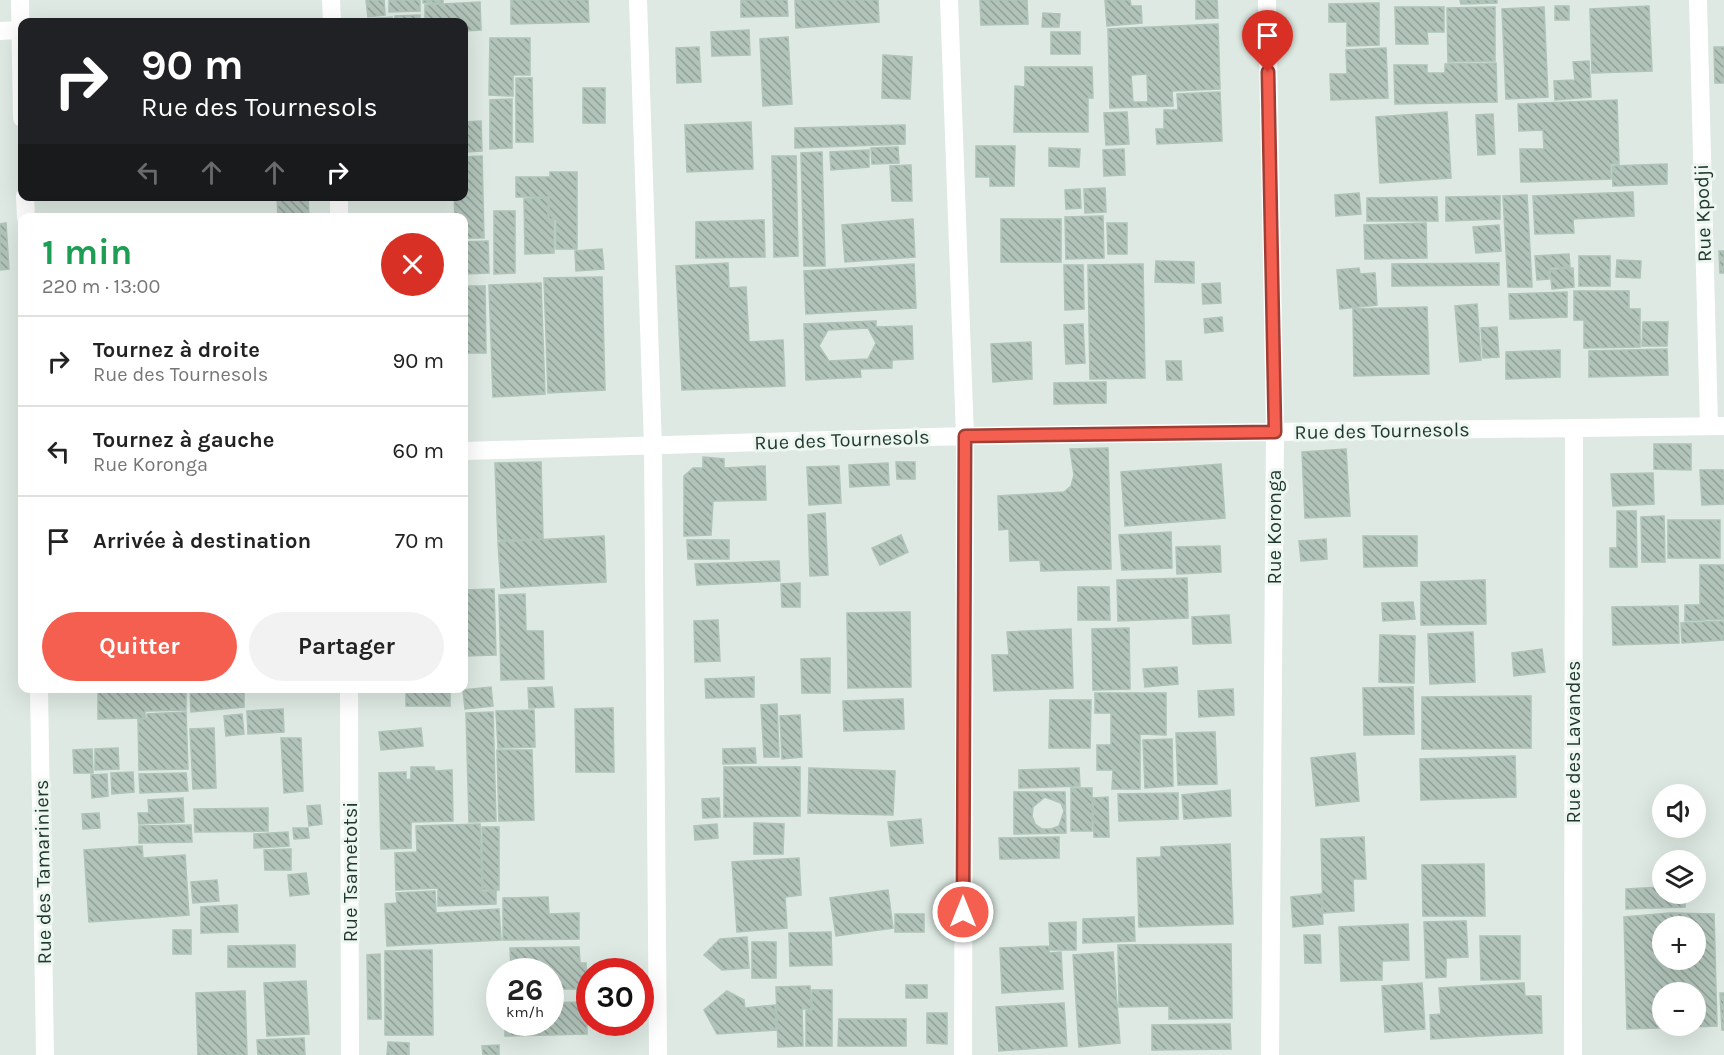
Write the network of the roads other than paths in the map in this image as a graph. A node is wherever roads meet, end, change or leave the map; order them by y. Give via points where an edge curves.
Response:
1 (20, 0) edge
2 (331, 0) edge
3 (638, 0) edge
4 (949, 0) edge
5 (1266, 0) edge
6 (1698, 0) edge
7 (19, 18) edge
8 (332, 18) edge
9 (18, 30) edge
10 (0, 31) edge
11 (1717, 426) edge
12 (1574, 429) junction
13 (1275, 432) junction
14 (965, 436) junction
15 (653, 447) junction
16 (468, 451) edge
17 (39, 693) edge
18 (349, 693) edge
19 (45, 1055) edge
20 (350, 1055) edge
21 (658, 1055) edge
22 (963, 1055) edge
23 (1270, 1055) edge
24 (1573, 1055) edge

1 - 7 street
2 - 8 street
3 - 15 street
4 - 14 street
5 - 13 street, Rue Koronga
6 - 11 street, Rue Kpodji
9 - 10 street
11 - 12 street, Rue des Tournesols
12 - 13 street, Rue des Tournesols
12 - 24 street, Rue des Lavandes
13 - 14 street, Rue des Tournesols
13 - 23 street, Rue Koronga
14 - 15 street, Rue des Tournesols
14 - 22 street
15 - 16 street, Rue des Tournesols
15 - 21 street
17 - 19 street, Rue des Tamariniers
18 - 20 street, Rue Tsametotsi

